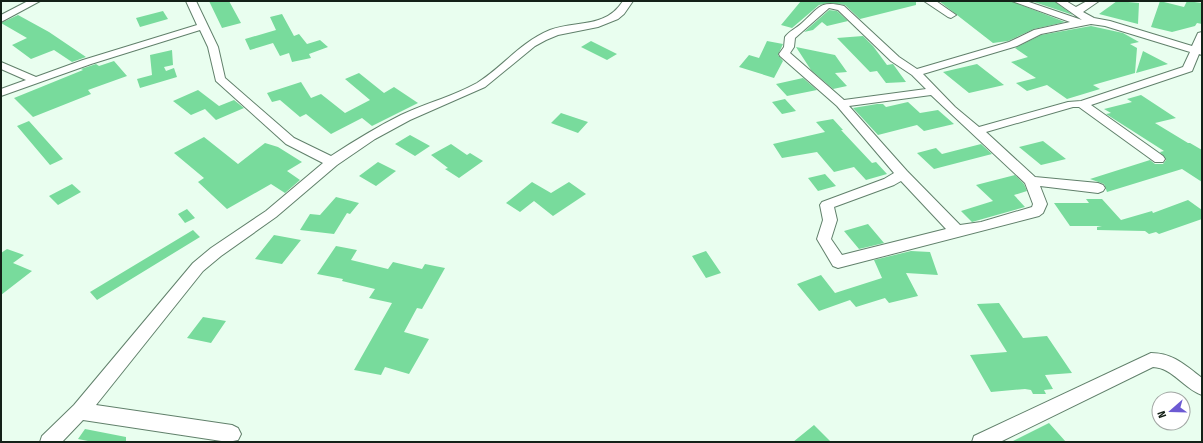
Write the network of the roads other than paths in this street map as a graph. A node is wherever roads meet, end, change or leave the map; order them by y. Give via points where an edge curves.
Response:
1 (35, 1) edge
2 (191, 1) edge
3 (628, 1) edge
4 (929, 1) edge
5 (1017, 1) edge
6 (1060, 1) edge
7 (1094, 1) edge
8 (1077, 11) junction
9 (951, 15) dead end
10 (1, 19) edge
11 (1087, 22) junction
12 (203, 26) junction
13 (1202, 35) edge
14 (1199, 51) edge
15 (1, 65) edge
16 (916, 73) junction
17 (34, 80) junction
18 (932, 92) junction
19 (1, 93) edge
20 (841, 104) junction
21 (1082, 104) junction
22 (977, 131) junction
23 (1159, 160) dead end
24 (332, 162) junction
25 (902, 174) junction
26 (1030, 181) junction
27 (1098, 188) dead end
28 (957, 231) junction
29 (1202, 387) edge
30 (80, 411) junction
31 (232, 434) dead end
32 (49, 442) edge
33 (981, 442) edge

1 - 10 street
2 - 12 street
3 - 24 street via 616,17 594,25 554,32 542,38 481,85 406,117
4 - 9 street
5 - 11 street
6 - 8 street
7 - 8 street
8 - 11 street
11 - 14 street via 1106,23
11 - 16 street via 1038,32 1013,44
12 - 17 street
12 - 24 street via 212,47 220,79 290,141
13 - 14 street
14 - 21 street via 1188,69
15 - 17 street
16 - 18 street
16 - 20 street via 896,60 841,8 830,4 818,8 809,22 790,37 789,47 784,54
17 - 19 street
18 - 20 street
18 - 22 street
20 - 25 street
21 - 22 street via 1072,104
21 - 23 street
22 - 26 street
24 - 30 street via 271,214 198,267
25 - 28 street
25 - 28 street via 889,182 827,205 830,220 824,239 838,262
26 - 27 street
26 - 28 street via 1040,204 1034,213
29 - 33 street via 1170,362 1162,359 1151,360
30 - 31 street
30 - 32 street

